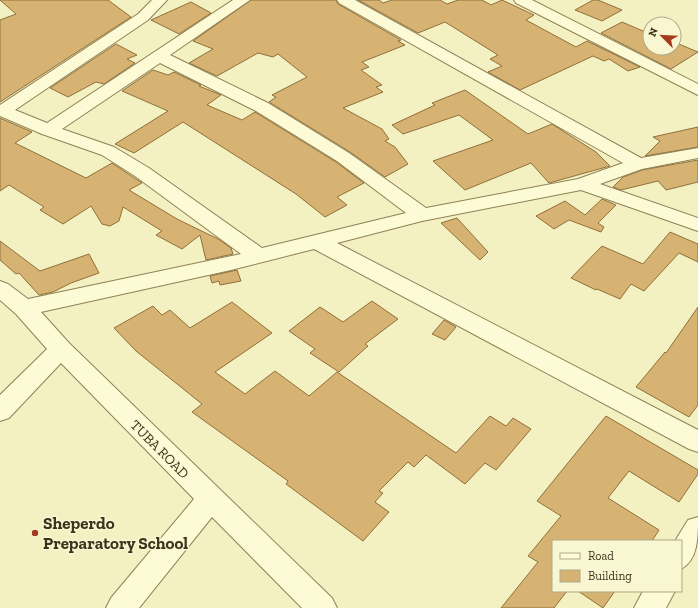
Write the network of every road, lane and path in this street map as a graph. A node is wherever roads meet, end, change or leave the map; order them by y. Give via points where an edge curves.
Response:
1 (160, 0) edge
2 (242, 0) edge
3 (344, 0) edge
4 (521, 0) edge
5 (159, 56) junction
6 (694, 82) edge
7 (1, 110) edge
8 (48, 130) junction
9 (698, 153) edge
10 (638, 164) junction
11 (582, 184) junction
12 (422, 215) junction
13 (698, 225) edge
14 (318, 242) junction
15 (258, 256) junction
16 (0, 289) edge
17 (24, 308) junction
18 (61, 349) junction
19 (0, 411) edge
20 (698, 442) edge
21 (210, 499) junction
22 (698, 528) edge
23 (682, 554) edge
24 (659, 592) edge
25 (122, 608) edge
26 (322, 608) edge
27 (649, 608) edge

1 - 7 street via 143,17
2 - 5 street
3 - 10 street
4 - 6 street
5 - 8 street
5 - 12 street via 262,107 343,157
7 - 8 street
8 - 15 street via 108,151 142,172
9 - 10 street
10 - 11 street
11 - 12 street
11 - 13 street
12 - 14 street
14 - 15 street
14 - 20 street
15 - 17 street
16 - 17 street, TUBA ROAD
17 - 18 street, TUBA ROAD
18 - 19 street
18 - 21 street, TUBA ROAD
21 - 25 street
21 - 26 street, TUBA ROAD
22 - 23 street
24 - 27 street

